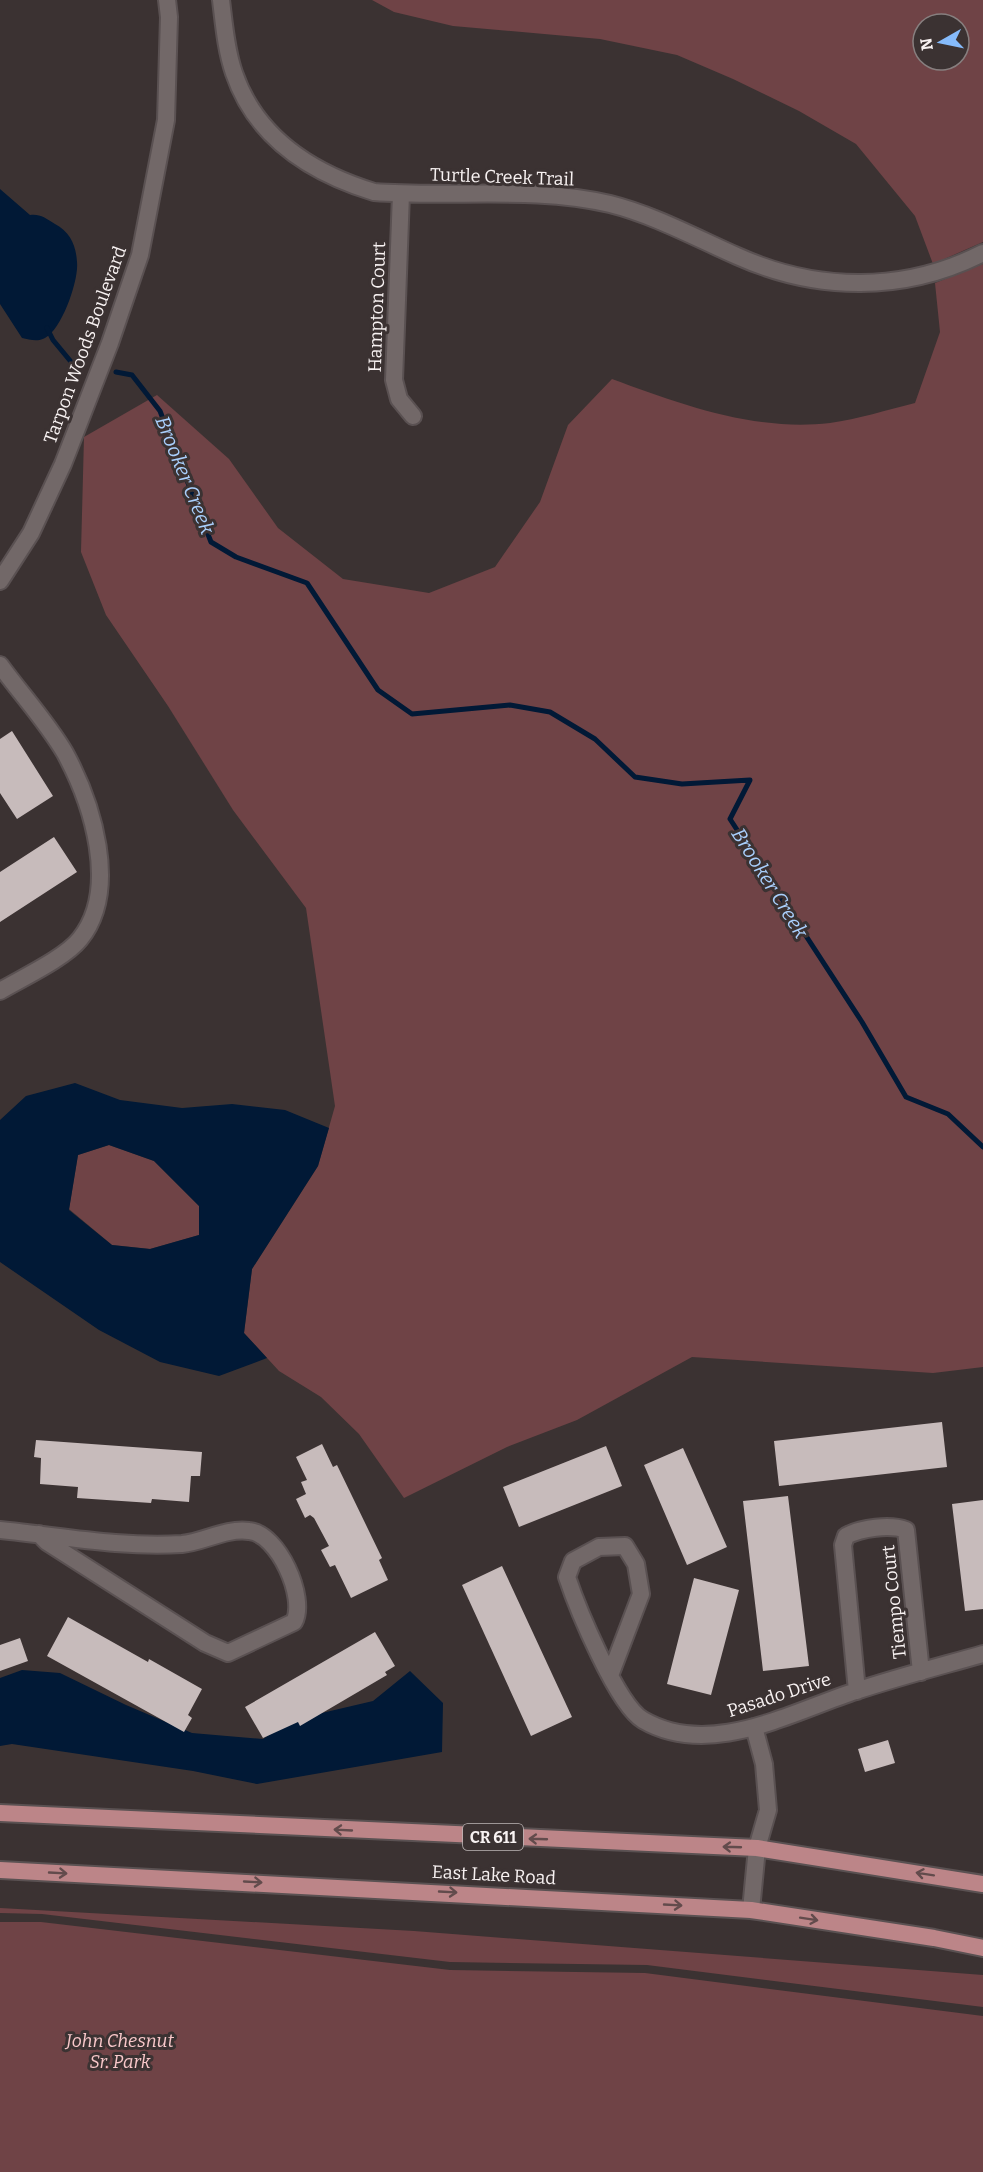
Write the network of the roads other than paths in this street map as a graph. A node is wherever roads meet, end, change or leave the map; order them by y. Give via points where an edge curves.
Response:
1 (167, 0) edge
2 (220, 0) edge
3 (401, 194) junction
4 (983, 253) edge
5 (413, 416) dead end
6 (0, 581) edge
7 (0, 665) edge
8 (0, 990) edge
9 (0, 1530) edge
10 (39, 1534) junction
11 (983, 1654) edge
12 (921, 1672) junction
13 (611, 1673) junction
14 (857, 1690) junction
15 (754, 1727) junction
16 (0, 1813) edge
17 (757, 1848) junction
18 (0, 1870) edge
19 (983, 1884) edge
20 (751, 1910) junction
21 (983, 1948) edge

1 - 6 street, Tarpon Woods Boulevard via 166,120 140,255 63,464 31,533
2 - 3 street, Turtle Creek Trail via 234,74 271,132 303,162 333,178 374,192
3 - 4 street, Turtle Creek Trail via 554,196 609,204 771,270 833,283 886,283 925,276
3 - 5 street, Hampton Court via 394,380 399,399
7 - 8 street via 64,753 92,813 101,879 96,911 80,940
9 - 10 street
10 - 10 street via 137,1544 184,1544 250,1530 271,1540 298,1595 299,1613 294,1622 228,1653 205,1643
11 - 12 street, Pasado Drive
12 - 14 street, Pasado Drive
12 - 14 street, Tiempo Court via 906,1530 892,1527 853,1532 846,1536 843,1545
13 - 13 street, Pasado Drive via 641,1594 636,1564 625,1546 599,1547 573,1561 567,1577 578,1609
13 - 15 street, Pasado Drive via 623,1698 641,1719 677,1735 715,1735
14 - 15 street, Pasado Drive
15 - 17 street via 764,1764 768,1810
17 -> 16 main road, East Lake Road / CR 611
19 -> 17 main road, East Lake Road / CR 611
17 - 20 street
18 -> 20 main road, East Lake Road
20 -> 21 main road, East Lake Road

